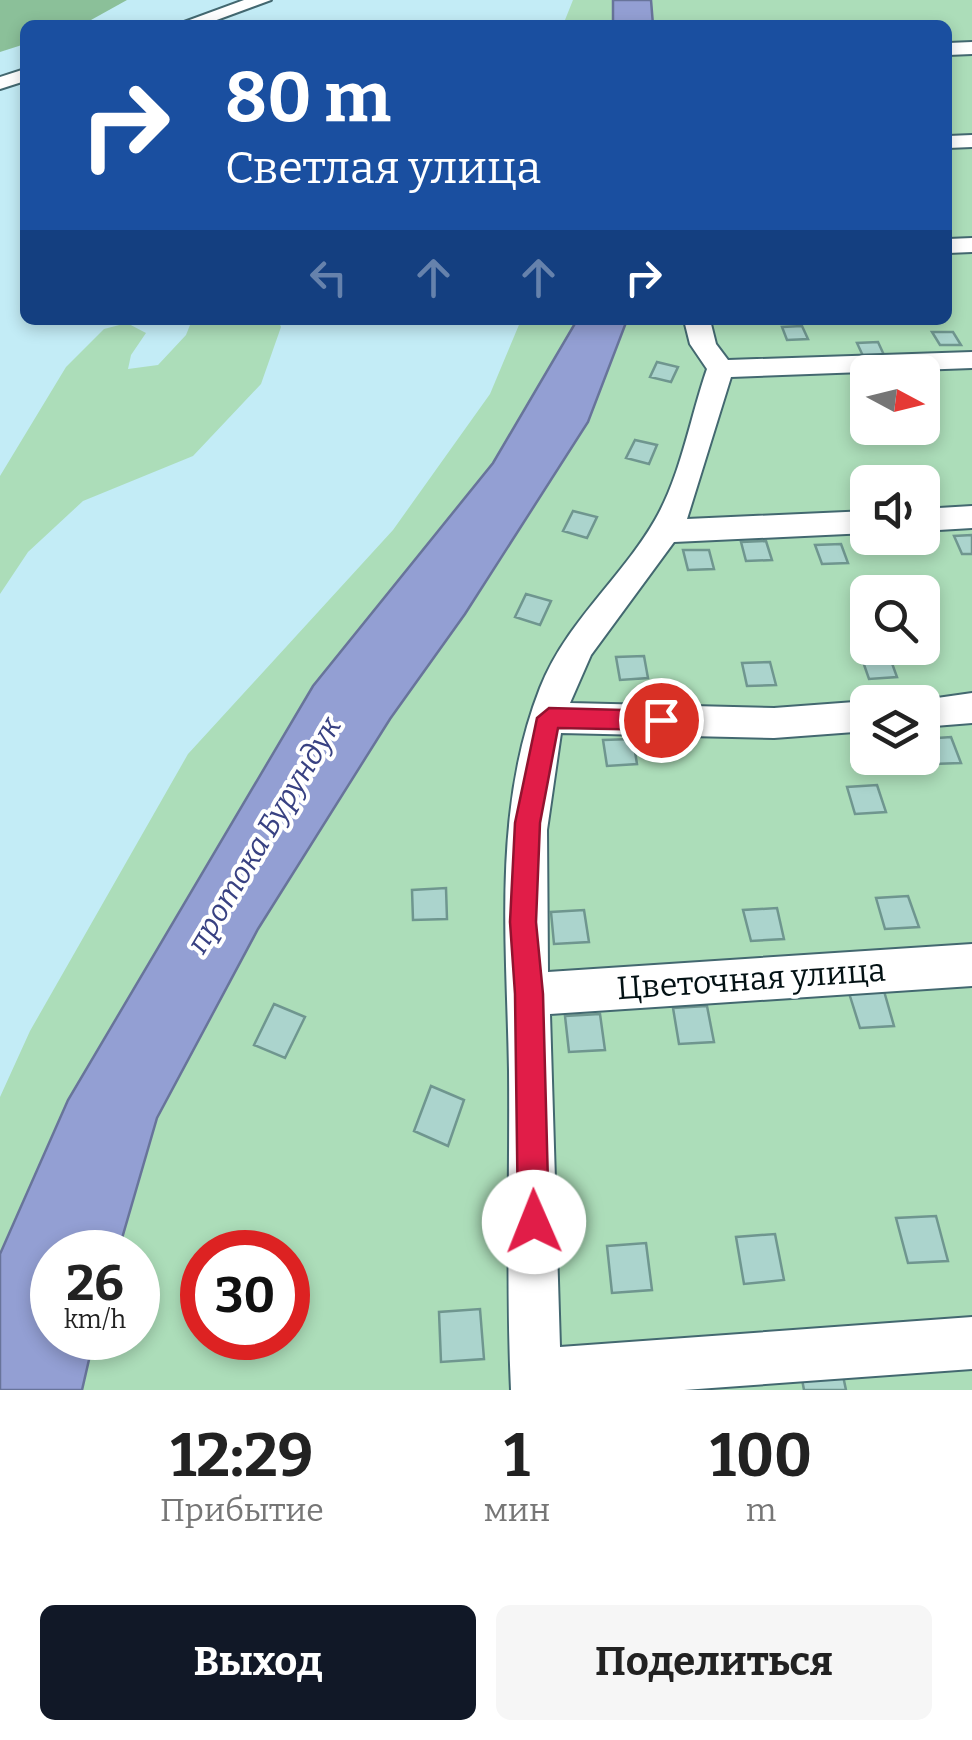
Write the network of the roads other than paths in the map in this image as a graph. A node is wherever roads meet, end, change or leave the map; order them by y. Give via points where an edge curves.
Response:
1 (262, 0) edge
2 (200, 20) edge
3 (698, 325) edge
4 (972, 360) edge
5 (720, 369) junction
6 (972, 518) edge
7 (940, 519) edge
8 (850, 523) edge
9 (664, 532) junction
10 (972, 708) edge
11 (940, 711) edge
12 (850, 717) edge
13 (549, 718) junction
14 (972, 965) edge
15 (529, 994) junction
16 (972, 1343) edge
17 (537, 1382) edge

1 - 2 street
3 - 5 street
4 - 5 street
5 - 9 street
6 - 7 street
8 - 9 street
9 - 13 street via 594,617
10 - 11 street
12 - 13 street via 774,723
13 - 15 street via 528,823 523,922
14 - 15 street, Цветочная улица
15 - 17 street
16 - 17 street

